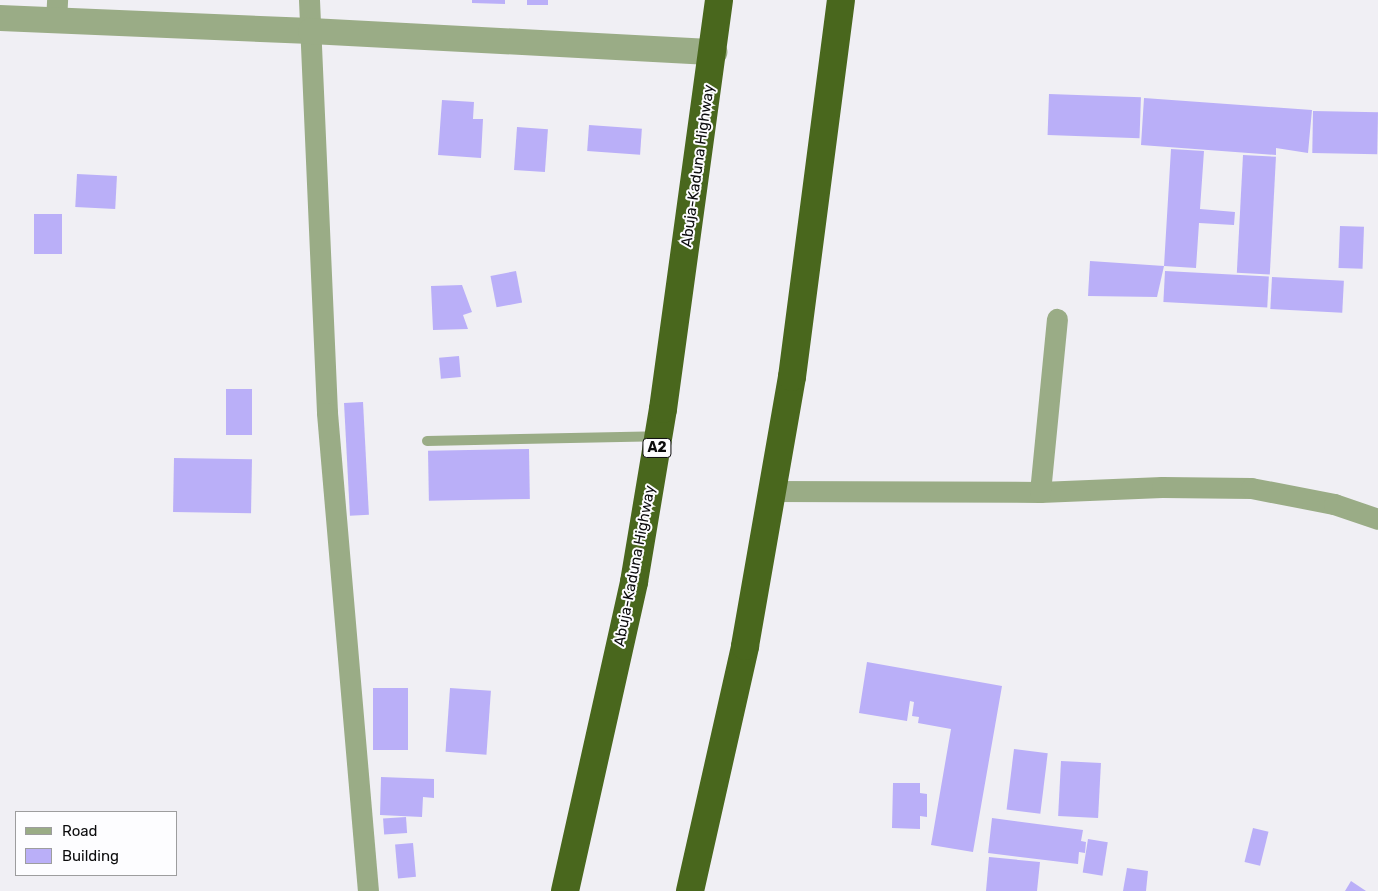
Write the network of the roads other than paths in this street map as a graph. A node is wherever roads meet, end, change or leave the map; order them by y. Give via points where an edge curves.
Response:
1 (310, 0) edge
2 (719, 0) edge
3 (841, 0) edge
4 (56, 11) edge
5 (0, 18) edge
6 (312, 31) junction
7 (714, 52) junction
8 (1057, 319) dead end
9 (659, 436) junction
10 (427, 441) dead end
11 (772, 491) junction
12 (1040, 492) junction
13 (1378, 519) edge
14 (368, 891) edge
15 (565, 891) edge
16 (690, 891) edge

1 - 6 street
2 - 7 highway, Abuja-Kaduna Highway / A2
3 - 11 highway via 792,378
4 - 5 street
4 - 6 street
6 - 7 street
6 - 14 street via 327,413
7 - 9 highway, Abuja-Kaduna Highway / A2
8 - 12 street
9 - 10 lane
9 - 15 highway, Abuja-Kaduna Highway / A2 via 634,582
11 - 12 street
11 - 16 highway via 745,646
12 - 13 street via 1162,487 1251,488 1334,504

